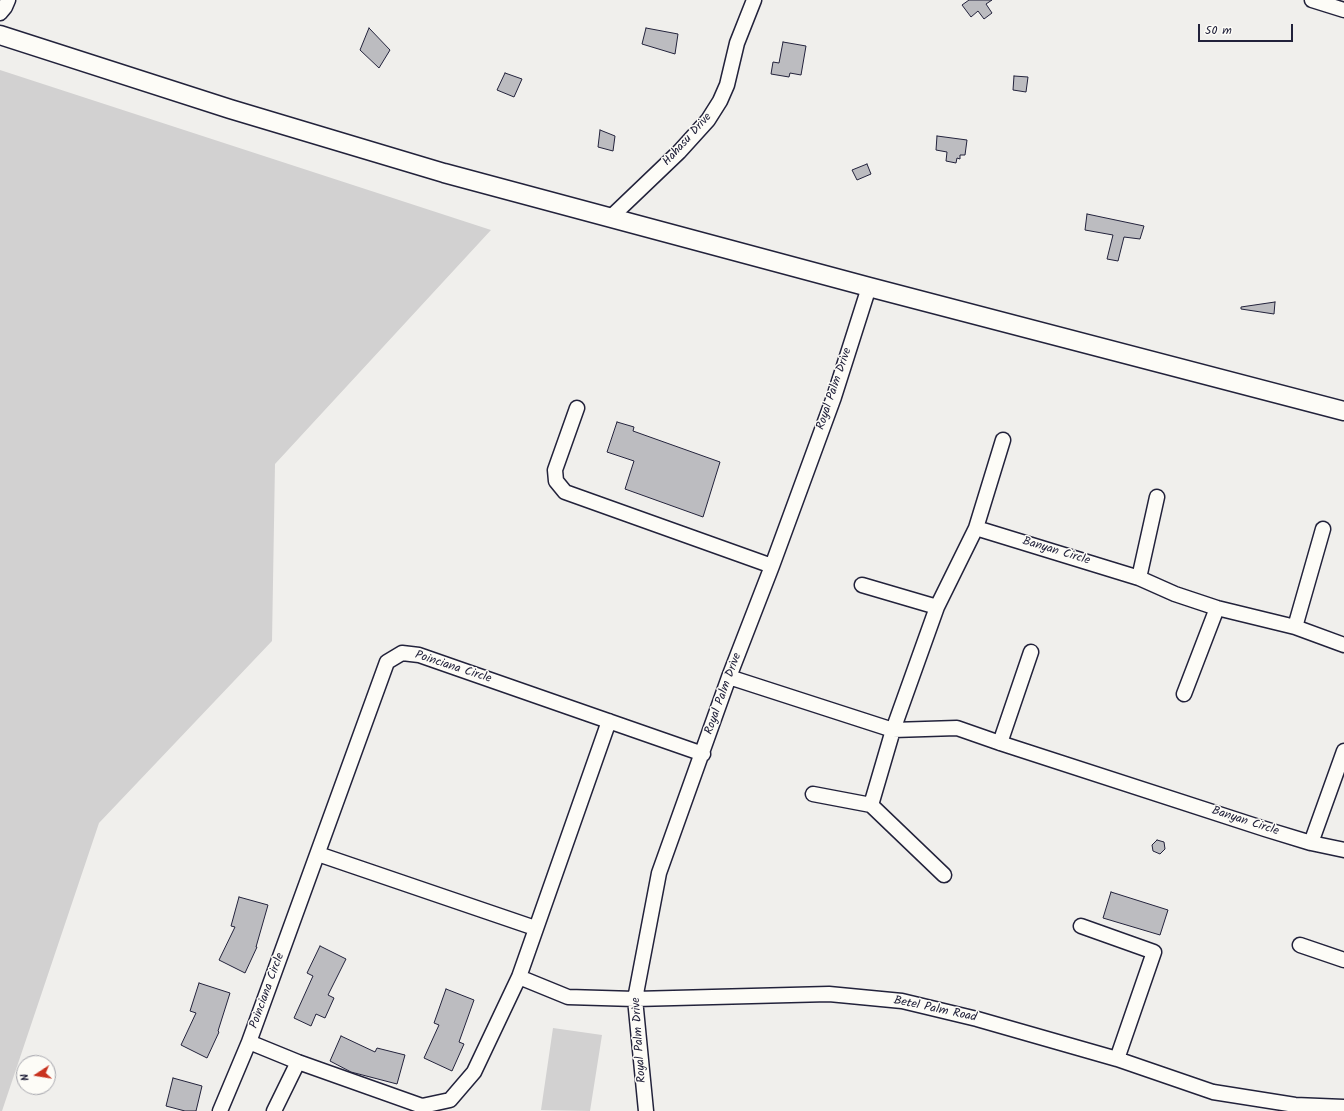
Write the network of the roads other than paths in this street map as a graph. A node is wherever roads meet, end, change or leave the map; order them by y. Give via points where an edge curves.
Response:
1 (8, 0) edge
2 (754, 0) edge
3 (1312, 0) edge
4 (1344, 10) edge
5 (0, 13) edge
6 (0, 35) edge
7 (610, 218) junction
8 (869, 287) junction
9 (577, 408) dead end
10 (1344, 411) edge
11 (1003, 440) dead end
12 (1157, 497) dead end
13 (976, 528) junction
14 (1323, 529) dead end
15 (772, 566) junction
16 (1139, 578) junction
17 (862, 585) dead end
18 (937, 607) junction
19 (1217, 608) junction
20 (1295, 627) junction
21 (1344, 645) edge
22 (1031, 652) dead end
23 (729, 677) junction
24 (1184, 694) dead end
25 (608, 721) junction
26 (893, 730) junction
27 (1000, 743) junction
28 (1344, 751) edge
29 (703, 754) junction
30 (813, 794) dead end
31 (871, 805) junction
32 (1310, 843) junction
33 (1344, 850) edge
34 (318, 854) junction
35 (944, 875) dead end
36 (1081, 926) dead end
37 (536, 928) junction
38 (1300, 945) dead end
39 (1344, 960) edge
40 (519, 977) junction
41 (635, 999) junction
42 (249, 1042) junction
43 (1117, 1059) junction
44 (298, 1062) junction
45 (1344, 1107) edge
46 (220, 1111) edge
47 (274, 1111) edge
48 (646, 1111) edge

1 - 5 street
2 - 7 street, Hahasu Drive via 737,43 727,85 708,120 679,152
3 - 4 street
6 - 7 main road via 310,134
7 - 8 main road
8 - 10 main road
8 - 15 street, Royal Palm Drive via 834,397
9 - 15 street via 555,470 556,482 565,492
11 - 13 street
12 - 16 street
13 - 16 street, Banyan Circle
13 - 18 street
14 - 20 street
15 - 23 street, Royal Palm Drive
16 - 19 street, Banyan Circle via 1175,594
17 - 18 street
18 - 26 street
19 - 20 street, Banyan Circle
19 - 24 street
20 - 21 street, Banyan Circle
22 - 27 street
23 - 26 street, Banyan Circle
23 - 29 street, Royal Palm Drive
25 - 29 street
25 - 34 street, Poinciana Circle via 419,655 402,653 387,662
25 - 37 street, Poinciana Circle
26 - 27 street, Banyan Circle via 957,728
26 - 31 street
27 - 32 street, Banyan Circle
28 - 32 street
29 - 41 street, Royal Palm Drive via 660,873
30 - 31 street
31 - 35 street
32 - 33 street, Banyan Circle
34 - 37 street
34 - 42 street, Poinciana Circle
36 - 43 street via 1154,952
37 - 40 street, Poinciana Circle
38 - 39 street
40 - 41 street, Betel Palm Road via 568,996
40 - 44 street, Poinciana Circle via 474,1072 450,1100 422,1106
41 - 43 street, Betel Palm Road via 829,994 902,1001 977,1019
41 - 48 street, Royal Palm Drive
42 - 44 street, Poinciana Circle
42 - 46 street
43 - 45 street, Betel Palm Road via 1213,1092 1295,1105
44 - 47 street

